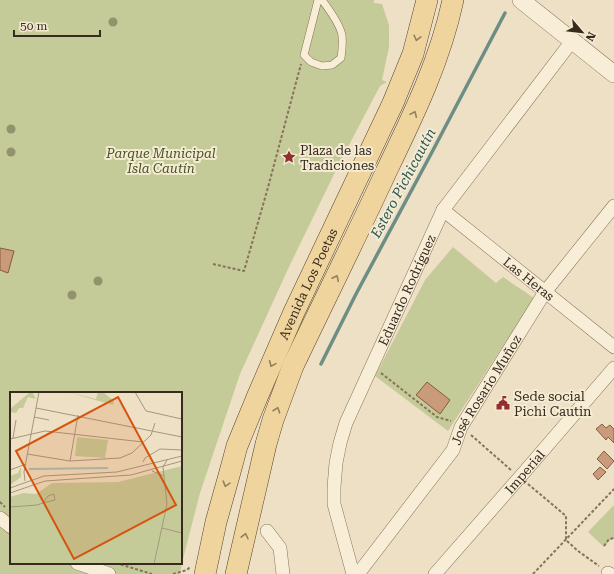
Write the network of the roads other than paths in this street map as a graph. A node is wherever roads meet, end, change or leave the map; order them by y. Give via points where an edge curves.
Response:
1 (318, 0) edge
2 (322, 0) edge
3 (427, 0) edge
4 (453, 0) edge
5 (530, 3) edge
6 (572, 41) junction
7 (614, 74) edge
8 (614, 206) edge
9 (443, 210) junction
10 (545, 292) junction
11 (614, 347) edge
12 (614, 368) edge
13 (0, 518) edge
14 (10, 527) edge
15 (267, 531) dead end
16 (210, 548) junction
17 (80, 564) edge
18 (109, 574) edge
19 (194, 574) edge
20 (205, 574) edge
21 (236, 574) edge
22 (283, 574) edge
23 (353, 574) edge
24 (358, 574) edge
25 (434, 574) edge

1 - 2 lane via 304,55 311,62 322,66 332,65 341,58 343,47 342,34
3 -> 16 main road, Avenida Los Poetas via 413,54 393,103 294,312 258,395 238,446
21 -> 4 main road, Avenida Los Poetas via 266,444 293,366 414,113 436,61
5 - 6 street
6 - 7 street
6 - 9 street, Eduardo Rodríguez
8 - 10 street, José Rosario Muñoz
9 - 10 street, Las Heras
9 - 23 street, Eduardo Rodríguez via 346,423 340,442 334,504
10 - 11 street, Las Heras
10 - 24 street, José Rosario Muñoz via 461,427 453,450
12 - 25 street, Imperial
13 - 14 street
15 - 22 street via 280,548
16 - 19 street via 203,564
16 - 20 main road, Avenida Los Poetas
17 - 18 street

